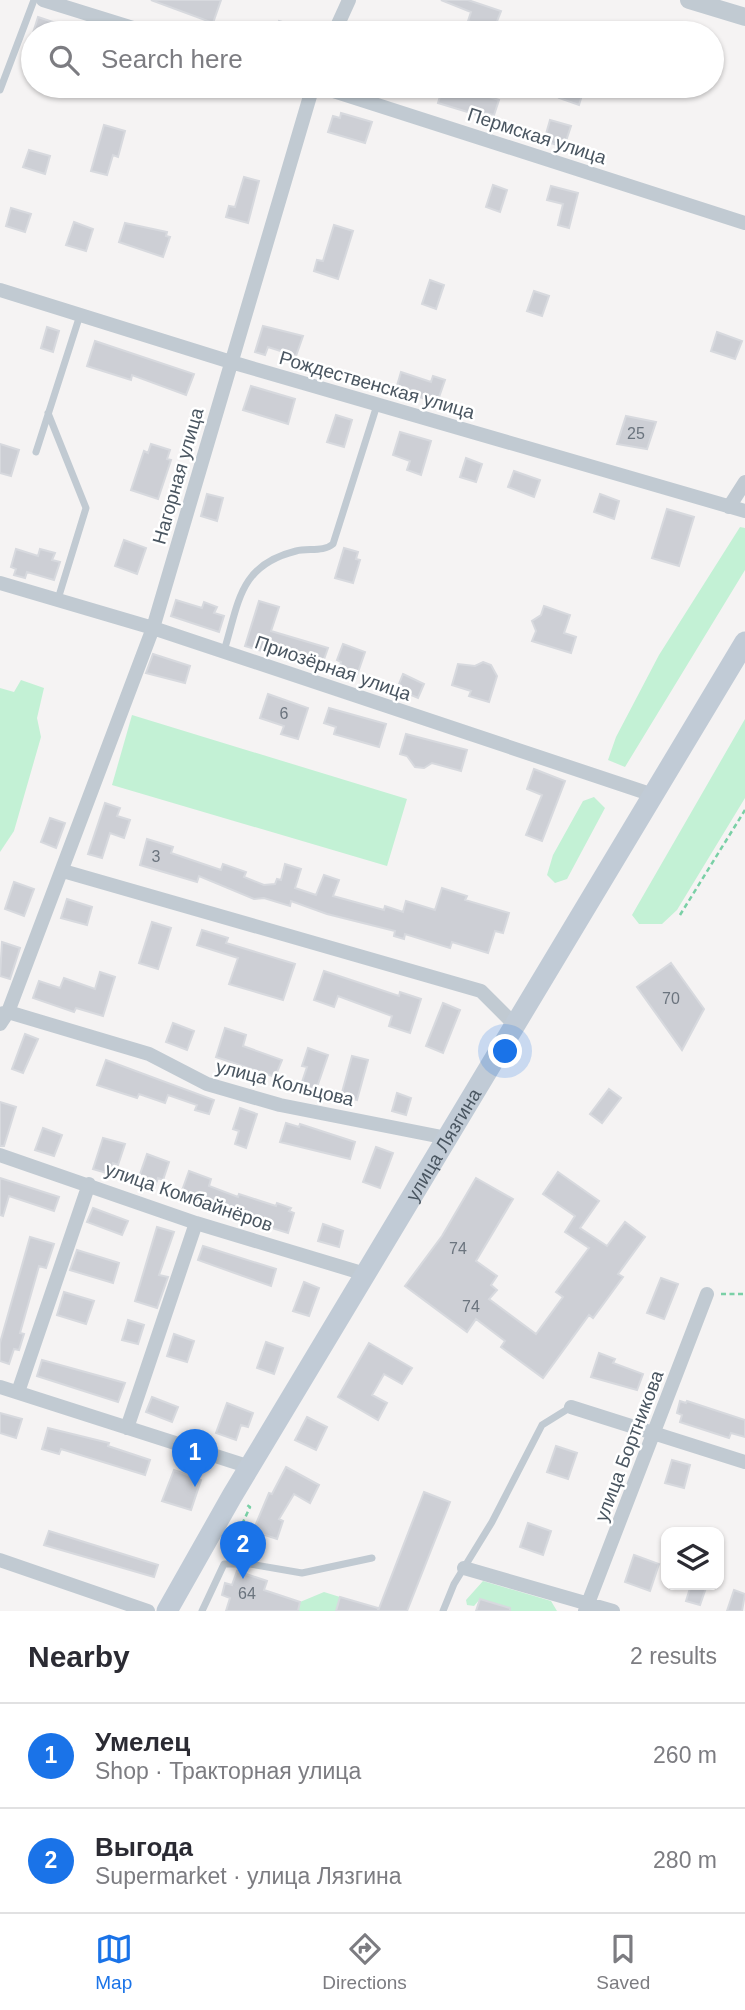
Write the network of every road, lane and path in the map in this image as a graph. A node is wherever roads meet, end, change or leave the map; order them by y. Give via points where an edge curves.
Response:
1 (34, 0) edge
2 (43, 0) edge
3 (349, 0) edge
4 (689, 0) edge
5 (745, 17) edge
6 (26, 21) edge
7 (110, 21) edge
8 (339, 21) edge
9 (21, 34) edge
10 (0, 90) edge
11 (311, 98) edge
12 (353, 98) edge
13 (745, 223) edge
14 (0, 290) edge
15 (80, 315) junction
16 (231, 362) junction
17 (377, 405) junction
18 (48, 412) junction
19 (36, 452) dead end
20 (745, 482) edge
21 (729, 507) junction
22 (745, 511) edge
23 (0, 583) edge
24 (58, 598) junction
25 (153, 628) junction
26 (745, 642) edge
27 (224, 652) junction
28 (653, 795) junction
29 (745, 810) edge
30 (63, 871) junction
31 (680, 915) dead end
32 (3, 1017) edge
33 (515, 1025) junction
34 (447, 1138) junction
35 (0, 1155) edge
36 (89, 1184) junction
37 (196, 1223) junction
38 (365, 1274) junction
39 (707, 1294) joint
40 (745, 1294) edge
41 (0, 1387) edge
42 (18, 1392) junction
43 (571, 1407) joint
44 (127, 1428) junction
45 (655, 1434) junction
46 (745, 1462) edge
47 (250, 1467) junction
48 (232, 1496) junction
49 (372, 1558) dead end
50 (0, 1560) edge
51 (224, 1564) junction
52 (464, 1568) junction
53 (586, 1607) edge
54 (148, 1611) edge
55 (167, 1611) edge
56 (202, 1611) edge
57 (443, 1611) edge
58 (613, 1611) edge

1 - 6 lane
2 - 7 street
3 - 8 street
4 - 5 street
9 - 10 lane
11 - 16 street, Нагорная улица
12 - 13 street, Пермская улица
14 - 15 street, Рождественская улица
15 - 16 street, Рождественская улица
15 - 18 lane
16 - 17 street, Рождественская улица
16 - 25 street, Нагорная улица
17 - 21 street, Рождественская улица
17 - 27 lane via 333,544 270,558 257,567
18 - 19 lane
18 - 24 lane via 86,508
20 - 21 street
21 - 22 street, Рождественская улица
23 - 24 street, Приозёрная улица
24 - 25 street, Приозёрная улица
25 - 27 street, Приозёрная улица
25 - 30 street, Нагорная улица
26 - 28 main road, улица Лязгина
27 - 28 street, Приозёрная улица
28 - 33 main road, улица Лязгина
29 - 31 path
30 - 32 street, Нагорная улица
30 - 33 street via 481,990
32 - 34 street, улица Кольцова via 149,1054 207,1084 280,1105
33 - 34 main road, улица Лязгина
34 - 38 main road, улица Лязгина
35 - 36 street, улица Комбайнёров
36 - 37 street, улица Комбайнёров
36 - 42 street
37 - 38 street, улица Комбайнёров
37 - 44 street
38 - 47 main road, улица Лязгина
39 - 40 path
39 - 45 street, улица Бортникова
41 - 42 street
42 - 44 street
43 - 45 street
43 - 52 lane via 542,1425
44 - 47 street
45 - 46 street
45 - 53 street, улица Бортникова
47 - 48 main road, улица Лязгина
48 - 51 path via 250,1507
48 - 55 main road, улица Лязгина
49 - 51 lane via 302,1573
50 - 54 street
51 - 56 lane
52 - 53 street
52 - 57 lane
53 - 58 street

